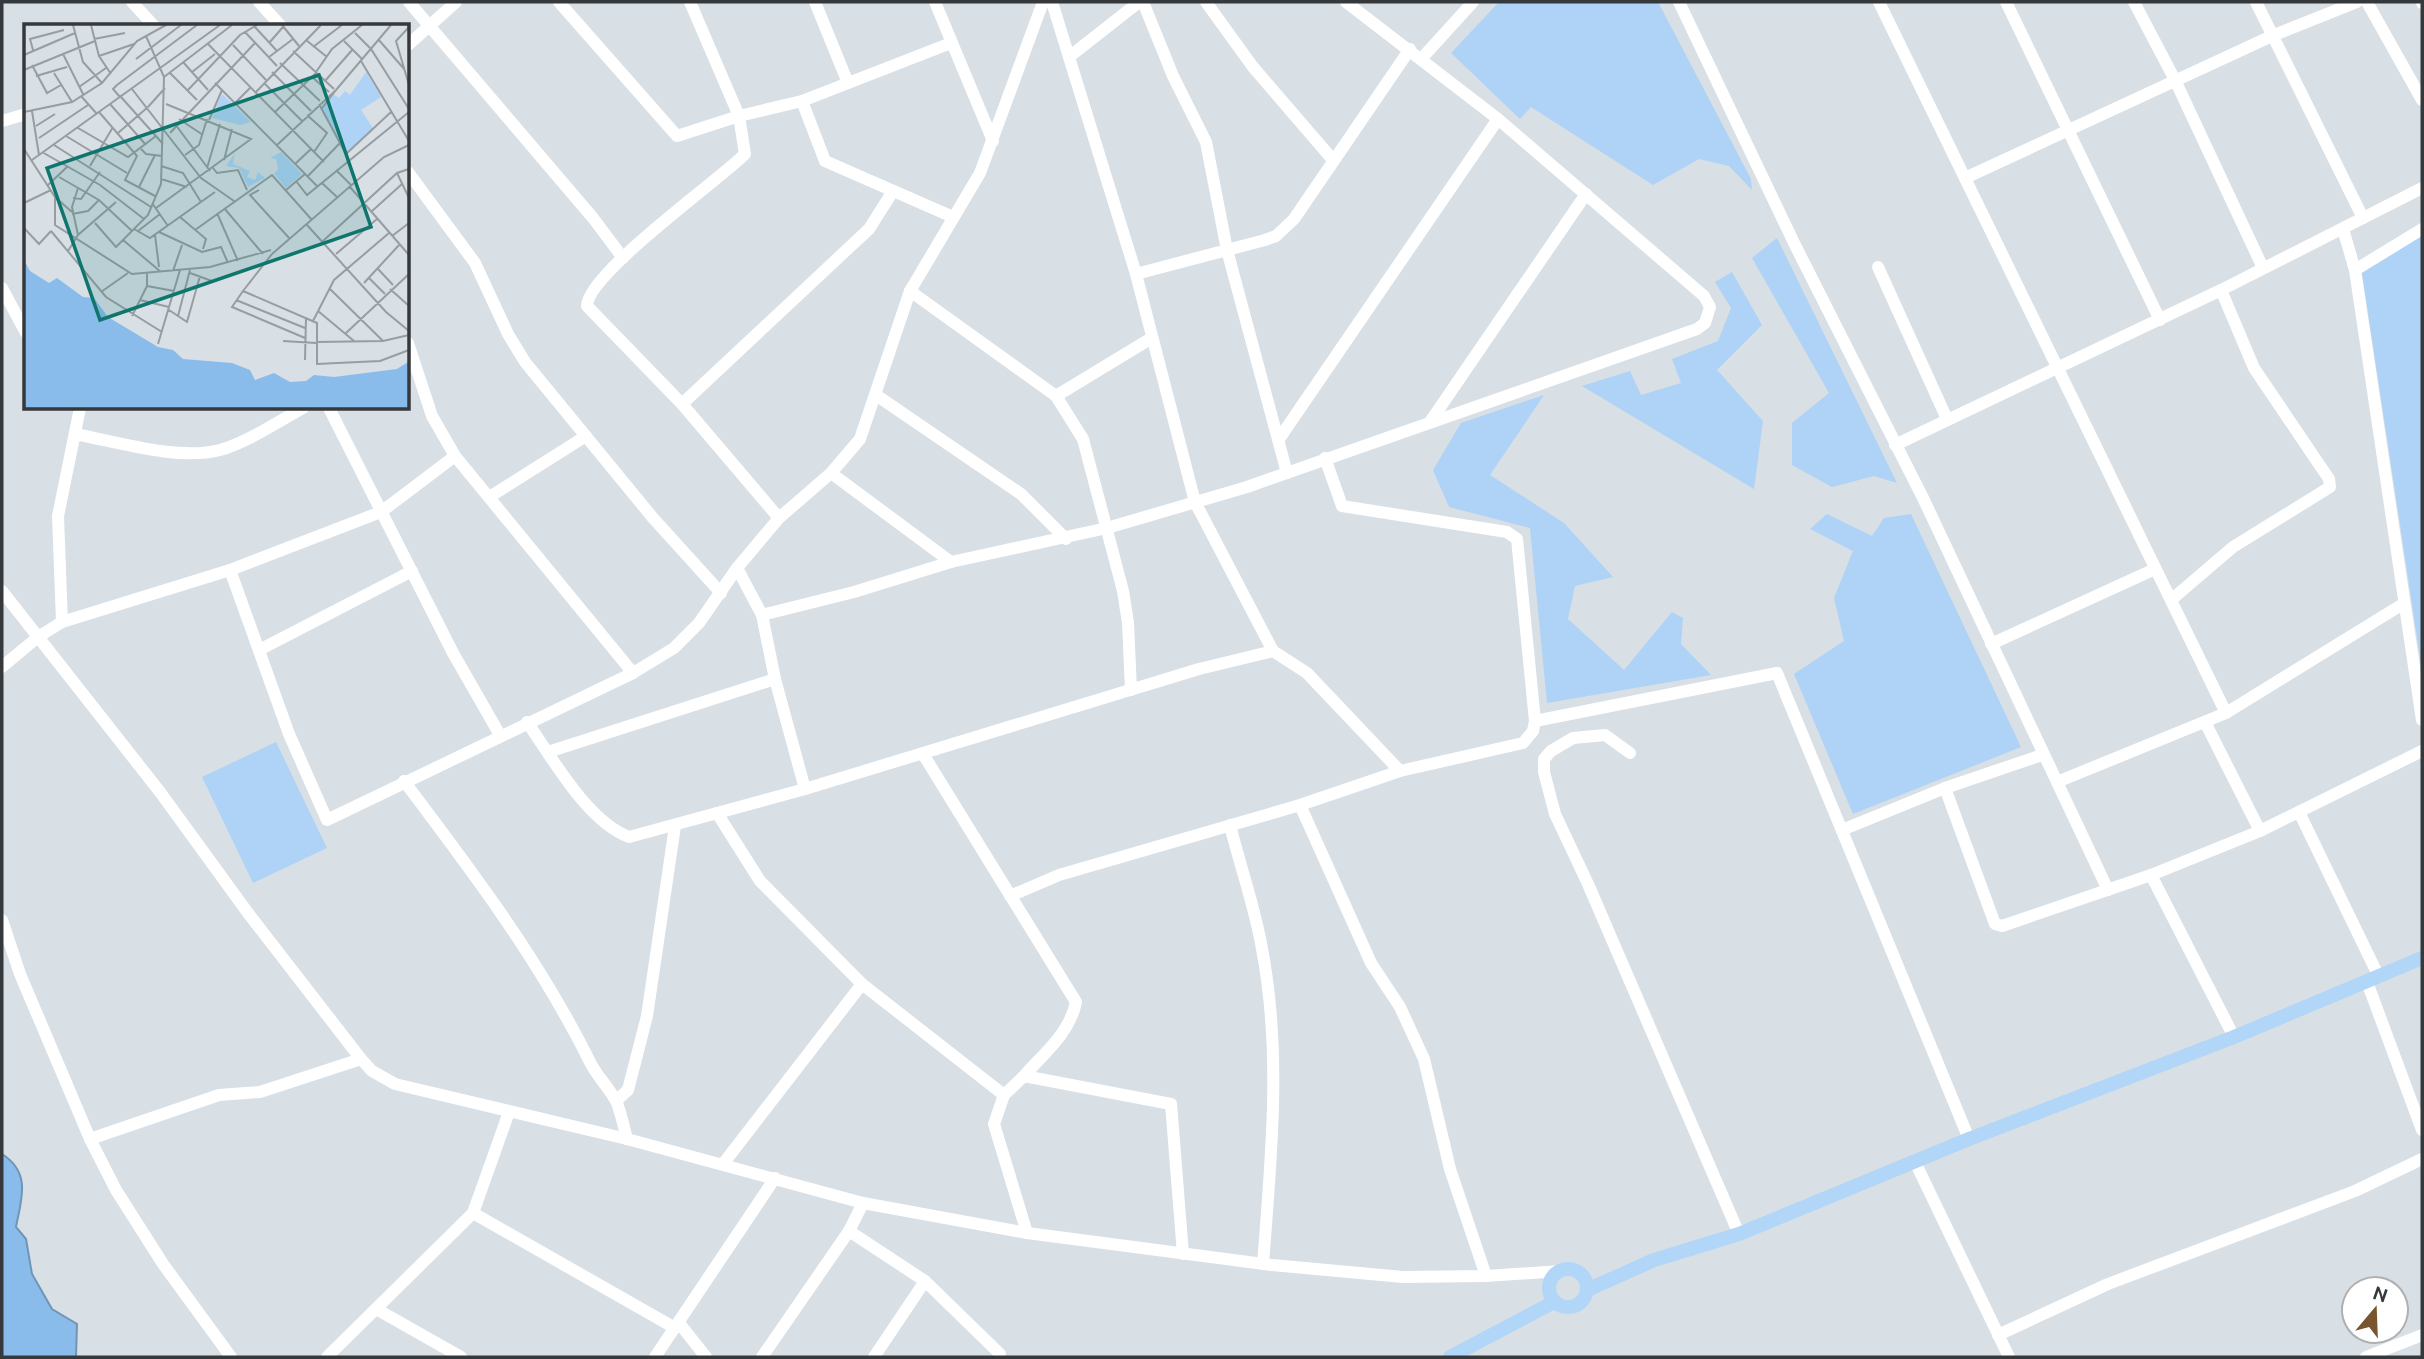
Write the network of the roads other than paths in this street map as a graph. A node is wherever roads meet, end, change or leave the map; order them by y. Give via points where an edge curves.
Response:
1 (132, 2) edge
2 (260, 2) edge
3 (409, 2) edge
4 (456, 2) edge
5 (559, 2) edge
6 (690, 2) edge
7 (814, 2) edge
8 (935, 2) edge
9 (1043, 2) edge
10 (1052, 2) edge
11 (1141, 2) edge
12 (1206, 2) edge
13 (1346, 2) edge
14 (1473, 2) edge
15 (1679, 2) edge
16 (1879, 2) edge
17 (2006, 2) edge
18 (2134, 2) edge
19 (2256, 2) edge
20 (2357, 2) edge
21 (2367, 2) edge
22 (152, 24) edge
23 (279, 24) edge
24 (429, 26) junction
25 (2274, 35) junction
26 (410, 43) edge
27 (951, 43) junction
28 (1410, 49) junction
29 (1069, 57) junction
30 (1422, 58) junction
31 (2175, 80) junction
32 (848, 83) junction
33 (2422, 100) edge
34 (802, 101) junction
35 (24, 115) edge
36 (738, 116) junction
37 (1498, 119) junction
38 (2, 121) edge
39 (2069, 129) junction
40 (993, 141) junction
41 (1333, 160) junction
42 (410, 175) edge
43 (1965, 178) junction
44 (2422, 188) edge
45 (893, 191) junction
46 (1586, 194) junction
47 (953, 217) junction
48 (2363, 218) junction
49 (2343, 229) junction
50 (2422, 229) edge
51 (1227, 250) junction
52 (623, 258) junction
53 (1878, 267) dead end
54 (2263, 268) junction
55 (2356, 270) junction
56 (1136, 274) junction
57 (2, 288) edge
58 (2221, 290) junction
59 (910, 291) junction
60 (2160, 320) junction
61 (24, 329) edge
62 (1150, 339) junction
63 (410, 349) edge
64 (2058, 367) junction
65 (876, 395) junction
66 (1056, 396) junction
67 (682, 404) junction
68 (299, 410) edge
69 (330, 410) edge
70 (78, 414) edge
71 (1947, 419) junction
72 (1430, 422) junction
73 (75, 434) junction
74 (586, 436) junction
75 (1279, 439) junction
76 (1895, 445) junction
77 (455, 456) junction
78 (1325, 458) junction
79 (831, 472) junction
80 (1287, 472) junction
81 (491, 496) junction
82 (1195, 502) junction
83 (382, 512) junction
84 (779, 518) junction
85 (1107, 528) junction
86 (1066, 539) junction
87 (951, 562) junction
88 (737, 568) junction
89 (2155, 569) junction
90 (230, 570) junction
91 (412, 571) junction
92 (2, 591) edge
93 (722, 593) junction
94 (2171, 600) junction
95 (2403, 604) junction
96 (762, 615) junction
97 (62, 622) junction
98 (38, 637) junction
99 (1990, 644) junction
100 (259, 650) junction
101 (1273, 651) junction
102 (2, 667) edge
103 (633, 673) junction
104 (775, 679) junction
105 (1131, 690) junction
106 (2226, 713) junction
107 (2422, 713) edge
108 (1535, 720) junction
109 (527, 722) junction
110 (2205, 722) junction
111 (500, 735) junction
112 (2422, 751) edge
113 (548, 752) junction
114 (1630, 753) dead end
115 (923, 754) junction
116 (2042, 755) junction
117 (1400, 771) junction
118 (404, 781) junction
119 (2057, 782) junction
120 (1945, 788) junction
121 (805, 789) junction
122 (1300, 805) junction
123 (2299, 812) junction
124 (717, 813) junction
125 (1230, 824) junction
126 (675, 826) junction
127 (1842, 830) junction
128 (2260, 831) junction
129 (2151, 875) junction
130 (2108, 890) junction
131 (1010, 896) junction
132 (2, 920) edge
133 (2422, 958) edge
134 (2373, 980) junction
135 (862, 984) junction
136 (2234, 1037) junction
137 (361, 1059) junction
138 (1024, 1076) junction
139 (1004, 1095) junction
140 (616, 1101) junction
141 (509, 1112) junction
142 (2422, 1130) edge
143 (90, 1139) junction
144 (627, 1139) junction
145 (1969, 1139) junction
146 (2422, 1158) edge
147 (723, 1164) junction
148 (1916, 1164) junction
149 (775, 1178) junction
150 (863, 1203) junction
151 (473, 1213) junction
152 (849, 1231) junction
153 (1027, 1233) junction
154 (1739, 1234) junction
155 (1183, 1254) junction
156 (1263, 1264) junction
157 (1561, 1271) junction
158 (1486, 1276) junction
159 (925, 1281) junction
160 (1587, 1290) junction
161 (1554, 1302) junction
162 (378, 1310) junction
163 (677, 1325) junction
164 (1998, 1335) junction
165 (2422, 1335) edge
166 (1000, 1354) dead end
167 (230, 1357) edge
168 (327, 1357) edge
169 (461, 1357) edge
170 (654, 1357) edge
171 (706, 1357) edge
172 (762, 1357) edge
173 (874, 1357) edge
174 (1450, 1357) edge
175 (2010, 1357) edge
176 (2366, 1357) edge

1 - 22 street
2 - 23 street
3 - 24 street
4 - 24 street
5 - 36 street via 673,135
6 - 36 street
7 - 32 street
8 - 27 street
9 - 40 street
10 - 29 street
11 - 29 street
11 - 51 street via 1206,142
12 - 41 street via 1253,67
13 - 28 street
14 - 30 street
15 - 76 street
16 - 43 street
17 - 39 street
18 - 31 street
19 - 25 street
20 - 25 street
21 - 33 street
24 - 26 street
24 - 52 street
25 - 31 street
25 - 48 street
27 - 32 street
27 - 40 street
28 - 30 street
28 - 41 street
29 - 56 street
30 - 37 street
31 - 39 street
31 - 54 street
32 - 34 street
34 - 36 street
34 - 45 street via 825,161
35 - 38 street
36 - 52 street via 745,154
37 - 46 street
37 - 75 street
39 - 43 street
39 - 60 street
40 - 47 street
41 - 51 street via 1294,219 1276,236
42 - 74 street via 475,263 516,349
43 - 64 street
44 - 48 street
45 - 47 street
45 - 67 street via 869,229
46 - 72 street
46 - 72 street via 1704,296 1710,307 1705,323
47 - 59 street
48 - 49 street
49 - 54 street
49 - 55 street
50 - 55 street
51 - 56 street
51 - 75 street
52 - 67 street via 588,297 587,306
53 - 71 street
54 - 58 street
55 - 95 street
56 - 62 street
57 - 61 street
58 - 60 street
58 - 94 street via 2255,368 2330,487 2233,547
59 - 65 street
59 - 66 street
60 - 64 street
62 - 66 street
62 - 82 street
63 - 77 street via 432,416
64 - 71 street
64 - 89 street
65 - 79 street via 860,439
65 - 86 street via 1021,494
66 - 85 street via 1083,439
67 - 84 street
68 - 73 street via 232,445 208,452 135,446
69 - 83 street
70 - 73 street
71 - 76 street
72 - 78 street
73 - 97 street via 58,516
74 - 81 street
74 - 93 street
75 - 80 street
76 - 99 street
77 - 81 street
77 - 83 street
78 - 80 street
78 - 108 street via 1342,506 1507,532 1517,539
79 - 84 street
79 - 87 street
80 - 82 street
81 - 103 street
82 - 85 street
82 - 101 street
83 - 90 street
83 - 91 street
84 - 88 street
85 - 86 street
85 - 105 street via 1126,607
86 - 87 street
87 - 96 street
88 - 93 street
88 - 96 street
89 - 94 street
89 - 99 street
90 - 97 street
90 - 100 street
91 - 100 street
91 - 111 street
92 - 98 street
93 - 103 street via 674,648
94 - 106 street
95 - 106 street
95 - 107 street
96 - 104 street
97 - 98 street
98 - 102 street
98 - 137 street
99 - 116 street
100 - 118 street via 323,817 331,821
101 - 105 street
101 - 117 street via 1307,673
103 - 109 street
104 - 113 street
104 - 121 street
105 - 115 street
106 - 110 street
108 - 117 street via 1523,743
108 - 127 street via 1777,673
109 - 111 street
109 - 113 street
110 - 119 street
110 - 128 street
111 - 118 street
112 - 123 street
113 - 126 street via 576,793 620,834 629,837
114 - 154 street via 1605,735 1573,738 1544,759 1544,772 1555,814
115 - 121 street
115 - 131 street
116 - 119 street
116 - 120 street
117 - 122 street
118 - 140 street via 531,956
119 - 130 street
120 - 127 street
120 - 130 street via 1995,924 2002,926
121 - 124 street
122 - 125 street
122 - 158 street via 1371,963 1400,1007 1424,1059 1450,1169
123 - 128 street
123 - 134 street
124 - 126 street
124 - 135 street via 760,881
125 - 131 street via 1059,875
125 - 156 street via 1262,949 1271,1035 1275,1089
126 - 140 street via 647,1016 628,1090
127 - 145 street
128 - 129 street
129 - 130 street
129 - 136 street
131 - 138 street via 1076,1002 1073,1019
132 - 143 street
133 - 134 main road
134 - 136 main road
134 - 142 street
135 - 139 street
135 - 147 street
136 - 145 main road
137 - 141 street via 395,1084
137 - 143 street via 260,1092 219,1094
138 - 139 street
138 - 155 street via 1171,1104
139 - 153 street via 994,1124
140 - 144 street
141 - 144 street
141 - 151 street
143 - 167 street via 163,1264
144 - 147 street
145 - 148 main road
146 - 164 street via 2354,1191 2108,1284
147 - 149 street
148 - 154 main road
148 - 164 street
149 - 150 street
149 - 163 street
150 - 152 street
150 - 153 street
151 - 162 street
151 - 163 street
152 - 159 street
152 - 172 street
153 - 155 street
154 - 160 main road via 1654,1260
155 - 156 street
156 - 158 street via 1403,1277
157 - 158 street
157 - 160 main road via 1581,1275
157 - 161 main road via 1549,1282
159 - 166 street
159 - 173 street
160 - 161 main road via 1574,1306
161 - 174 main road
162 - 168 street
162 - 169 street
163 - 170 street
163 - 171 street
164 - 175 street
165 - 176 street

